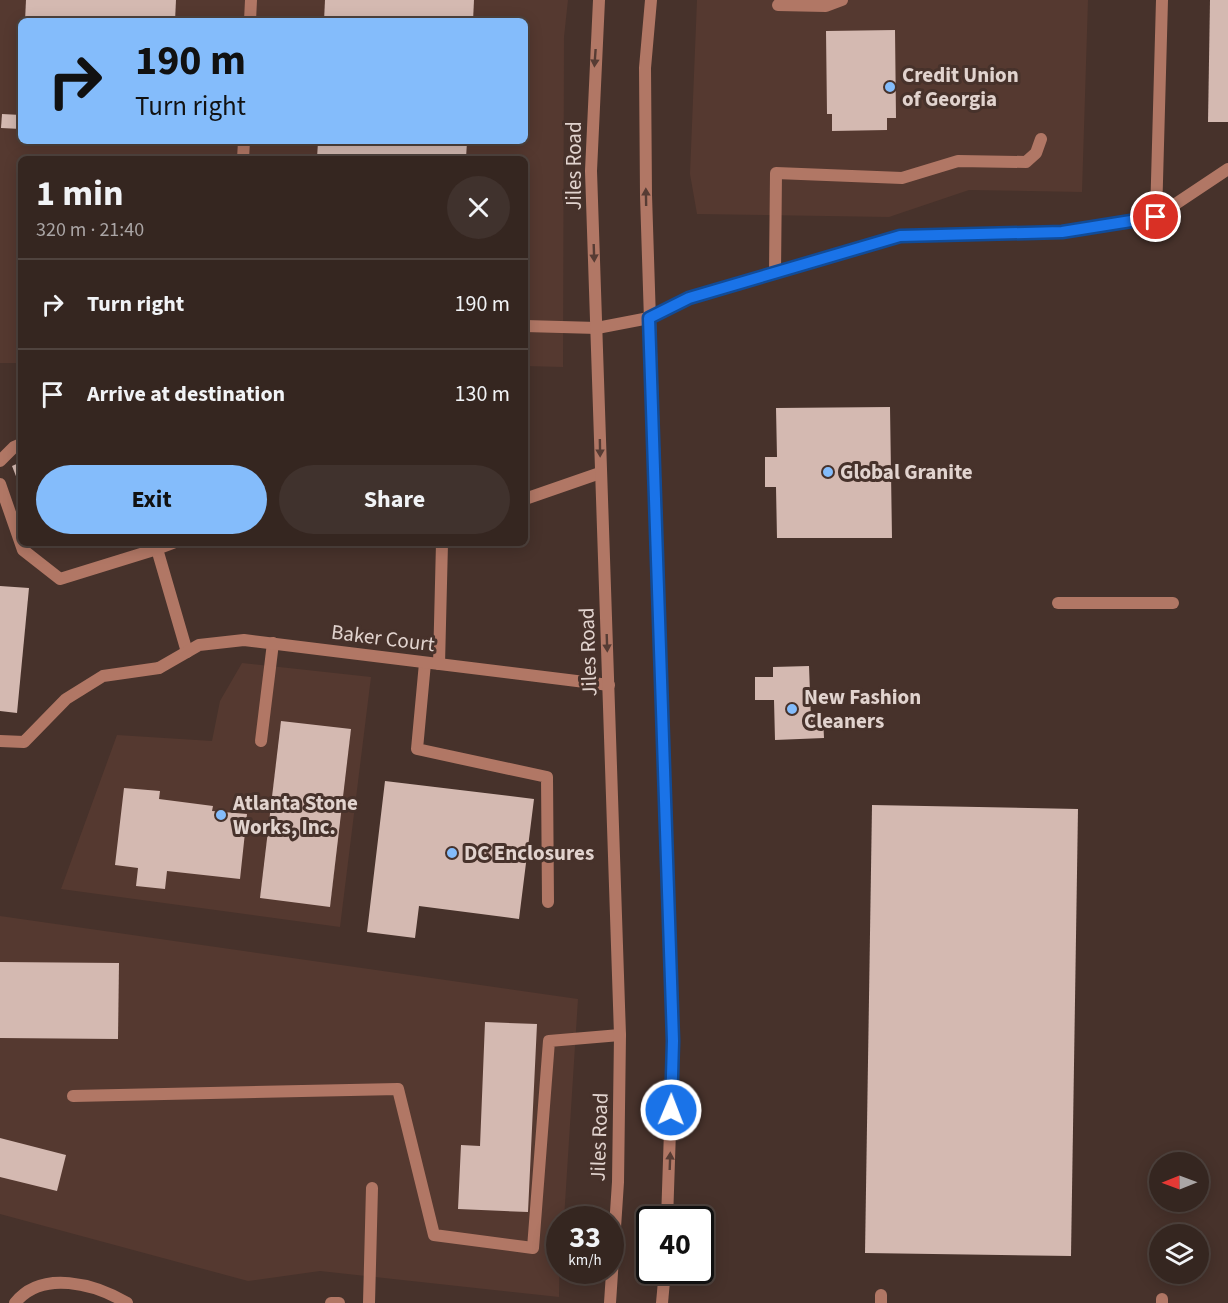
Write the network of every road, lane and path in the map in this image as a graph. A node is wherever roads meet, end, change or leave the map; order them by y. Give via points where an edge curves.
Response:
1 (251, 0) edge
2 (599, 0) edge
3 (651, 0) edge
4 (842, 0) edge
5 (1161, 0) edge
6 (778, 5) dead end
7 (250, 18) edge
8 (1041, 139) dead end
9 (1228, 169) edge
10 (1156, 217) junction
11 (775, 273) junction
12 (649, 318) junction
13 (528, 326) edge
14 (597, 328) junction
15 (18, 445) edge
16 (0, 462) edge
17 (600, 473) junction
18 (0, 484) edge
19 (528, 498) edge
20 (18, 536) edge
21 (22, 546) edge
22 (165, 546) edge
23 (442, 546) edge
24 (157, 549) junction
25 (1058, 603) dead end
26 (1173, 603) dead end
27 (273, 643) junction
28 (187, 652) junction
29 (425, 663) junction
30 (439, 664) junction
31 (609, 685) junction
32 (0, 741) edge
33 (261, 741) dead end
34 (548, 902) dead end
35 (620, 1035) junction
36 (73, 1096) dead end
37 (372, 1188) dead end
38 (668, 1206) edge
39 (664, 1284) edge
40 (15, 1303) edge
41 (127, 1303) edge
42 (331, 1303) edge
43 (339, 1303) edge
44 (369, 1303) edge
45 (610, 1303) edge
46 (662, 1303) edge

1 - 7 street
2 -> 14 street, Jiles Road via 591,171
12 -> 3 street via 645,68
4 - 6 street via 826,6
5 - 10 street
8 - 11 street via 1036,153 1026,162 958,161 902,178 776,173
9 - 10 street
10 - 11 street via 1062,232 900,236
11 - 12 street via 689,298
12 - 14 street
38 -> 12 street via 673,1041
13 - 14 street
14 -> 17 street, Jiles Road
15 - 16 street
17 - 19 street
17 -> 31 street, Jiles Road
18 - 20 street
21 - 24 street via 60,579
22 - 24 street
23 - 30 street
24 - 28 street
25 - 26 street
27 - 28 street, Baker Court via 244,640 199,645
27 - 29 street, Baker Court
27 - 33 street
28 - 32 street, Baker Court via 159,668 103,676 66,699 24,742
29 - 30 street, Baker Court
29 - 34 street via 417,749 547,777
30 - 31 street, Baker Court
31 - 35 street, Jiles Road
35 - 36 street via 549,1041 533,1248 434,1235 398,1089
35 - 45 street, Jiles Road via 618,1182
37 - 44 street
39 - 46 street
40 - 41 street via 20,1296 55,1281 103,1289
42 - 43 street

